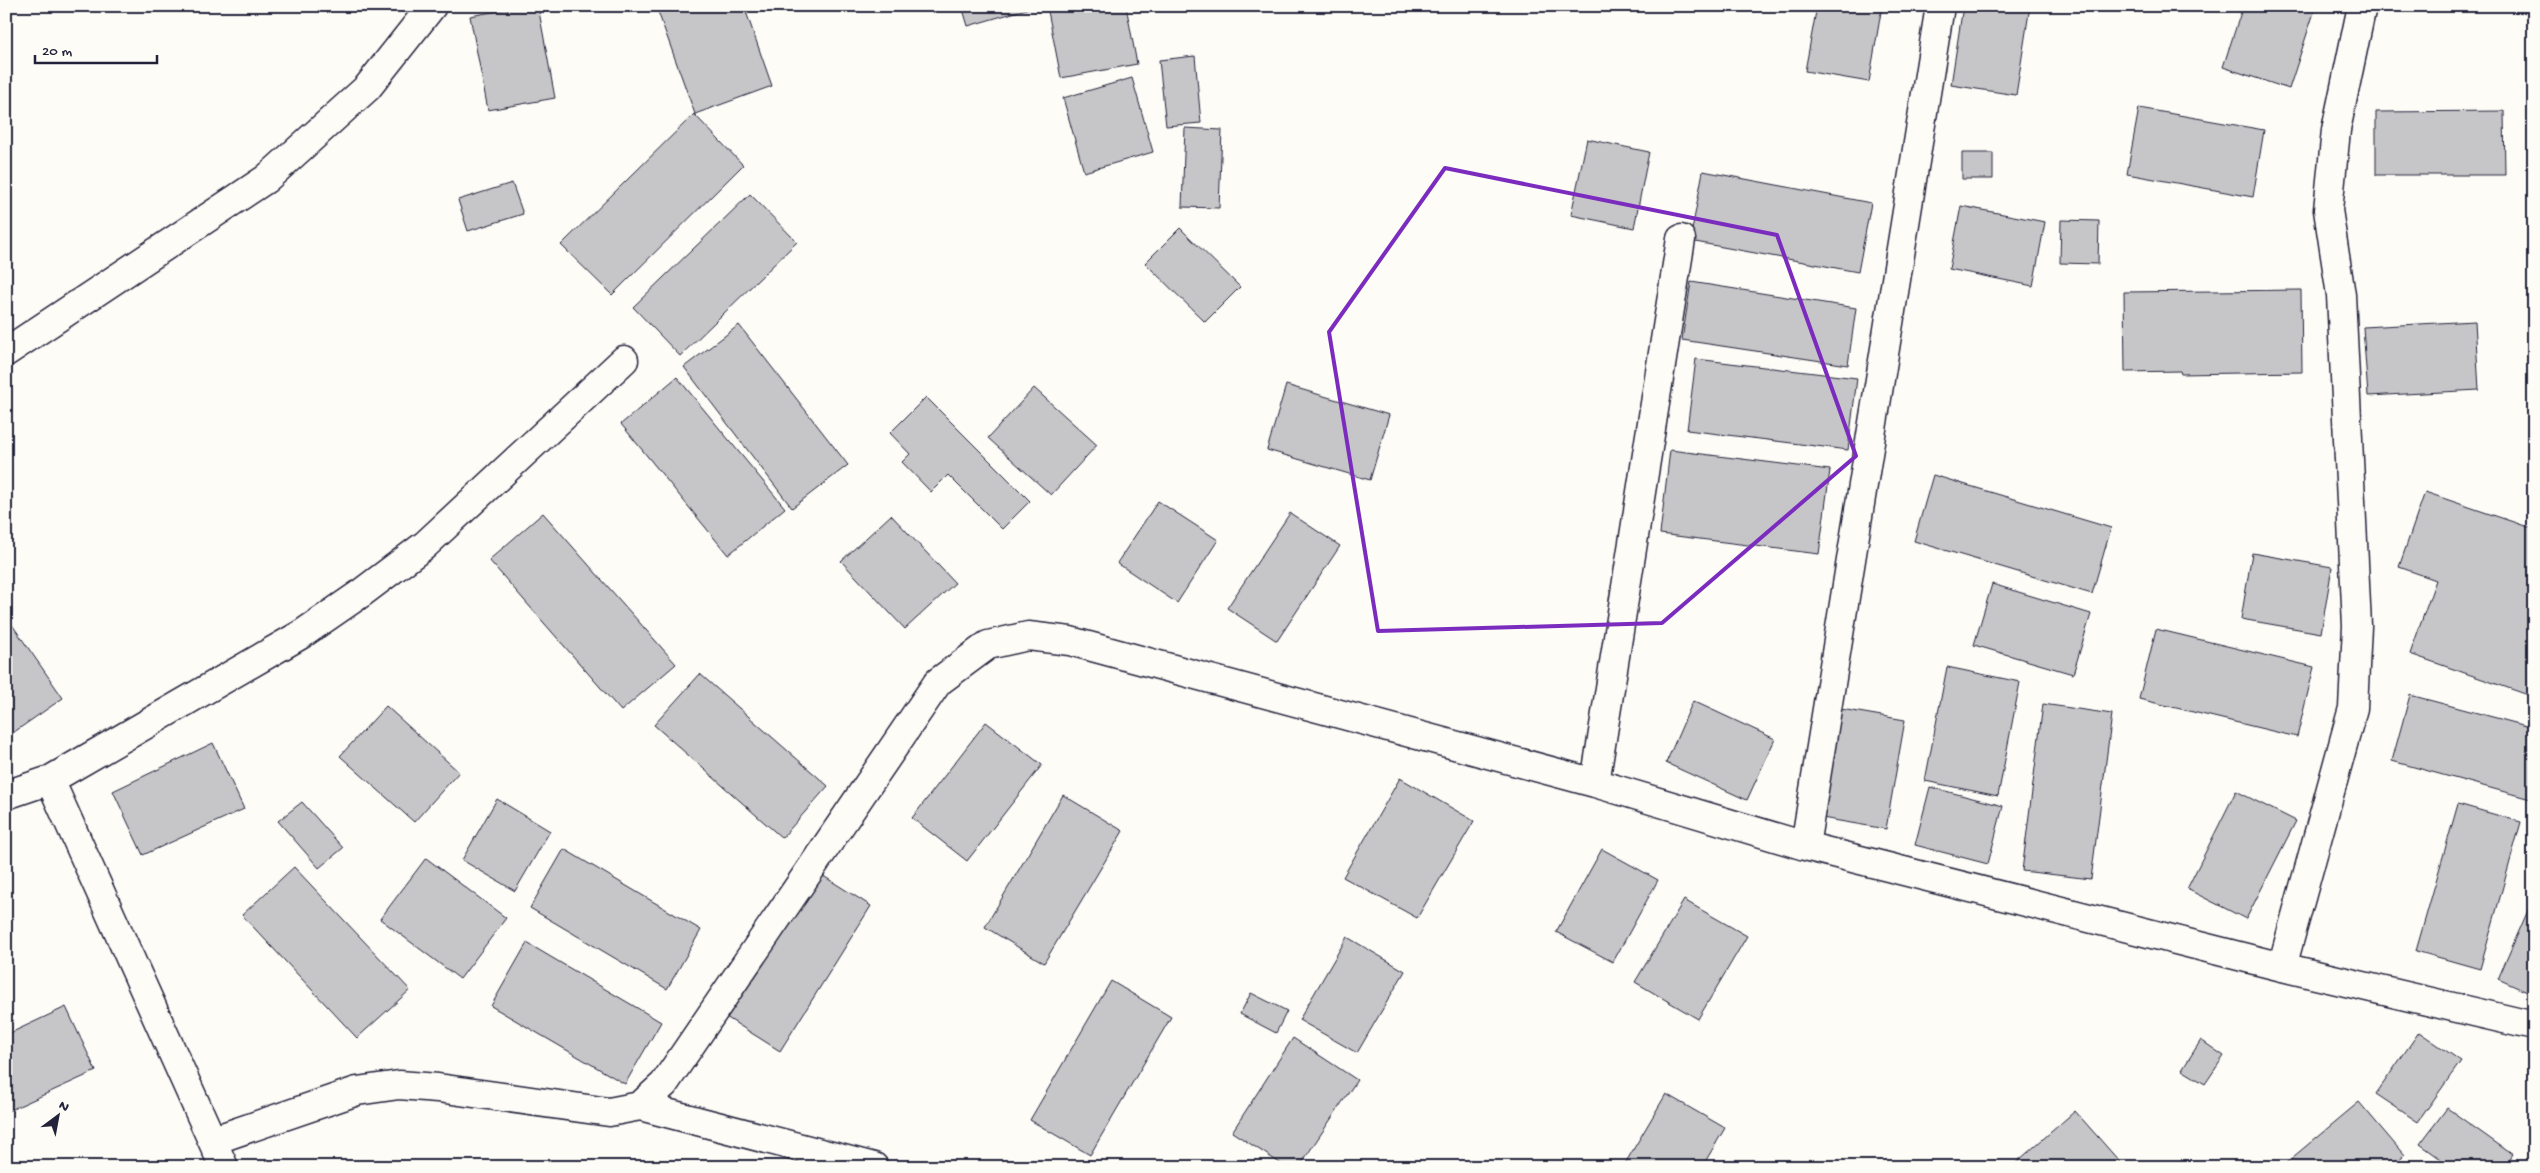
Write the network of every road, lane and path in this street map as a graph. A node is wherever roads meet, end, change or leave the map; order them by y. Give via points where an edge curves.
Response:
1 (432, 6) edge
2 (1940, 6) edge
3 (2362, 6) edge
4 (1681, 239) dead end
5 (6, 352) edge
6 (624, 360) dead end
7 (50, 780) junction
8 (1595, 783) junction
9 (6, 795) edge
10 (1805, 846) junction
11 (2282, 967) junction
12 (2534, 1026) edge
13 (640, 1106) junction
14 (214, 1140) junction
15 (224, 1167) edge
16 (874, 1167) edge

1 - 5 street via 367,88 266,179
2 - 10 street
3 - 11 street via 2336,130 2328,210 2341,295 2354,552 2357,626 2353,708
4 - 8 street
6 - 7 street via 425,545 360,594 302,634
7 - 9 street
7 - 14 street via 198,1111
8 - 10 street
8 - 13 street via 1070,641 1028,636 988,645 938,682 664,1084
10 - 11 street
11 - 12 street
13 - 14 street via 609,1112 399,1085 357,1091
13 - 16 street
14 - 15 street

